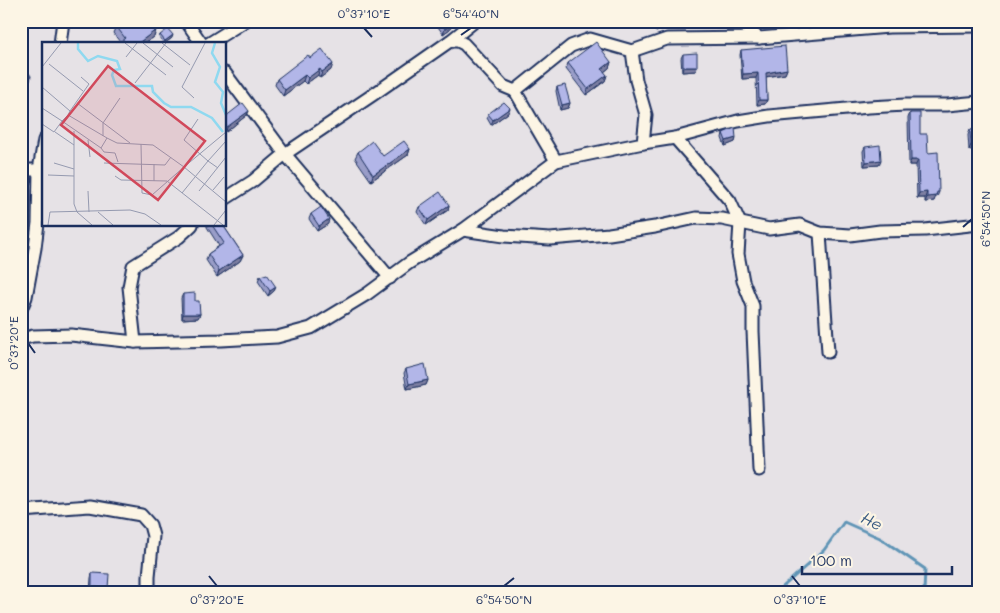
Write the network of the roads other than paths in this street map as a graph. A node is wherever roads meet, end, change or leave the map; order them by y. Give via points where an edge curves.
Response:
1 (63, 21) edge
2 (186, 21) edge
3 (245, 21) edge
4 (475, 21) edge
5 (737, 21) edge
6 (887, 24) edge
7 (979, 26) edge
8 (759, 38) junction
9 (450, 41) junction
10 (60, 42) edge
11 (201, 42) edge
12 (211, 42) edge
13 (632, 51) junction
14 (226, 74) edge
15 (516, 91) junction
16 (979, 102) edge
17 (675, 138) junction
18 (643, 143) junction
19 (285, 154) junction
20 (556, 161) junction
21 (41, 168) edge
22 (21, 170) edge
23 (226, 198) edge
24 (740, 223) junction
25 (979, 224) edge
26 (191, 226) edge
27 (463, 230) junction
28 (820, 233) junction
29 (390, 278) junction
30 (21, 309) edge
31 (21, 339) edge
32 (135, 342) junction
33 (828, 352) dead end
34 (759, 470) dead end
35 (21, 511) edge
36 (150, 592) edge

1 - 10 street
2 - 11 street
3 - 12 street
4 - 9 street
5 - 8 street
6 - 7 street
6 - 8 street
8 - 13 street via 667,39
9 - 15 street via 458,40 464,44 503,86
9 - 19 street
13 - 15 street via 590,39 571,46
13 - 18 street via 646,115
14 - 19 street
15 - 20 street
16 - 17 street via 869,106 769,116
17 - 18 street
17 - 24 street via 730,201
18 - 20 street
19 - 23 street
19 - 29 street
20 - 27 street
21 - 22 street
21 - 30 street via 35,248
24 - 27 street via 696,218 636,230 550,238
24 - 28 street via 769,229 800,226
24 - 34 street via 738,254 743,281 753,306
25 - 28 street via 850,235
26 - 32 street via 179,238 133,266 129,287
27 - 29 street
28 - 33 street
29 - 32 street via 312,328 276,337
31 - 32 street via 70,335
35 - 36 street via 90,506 141,515 150,525 153,536 148,576

